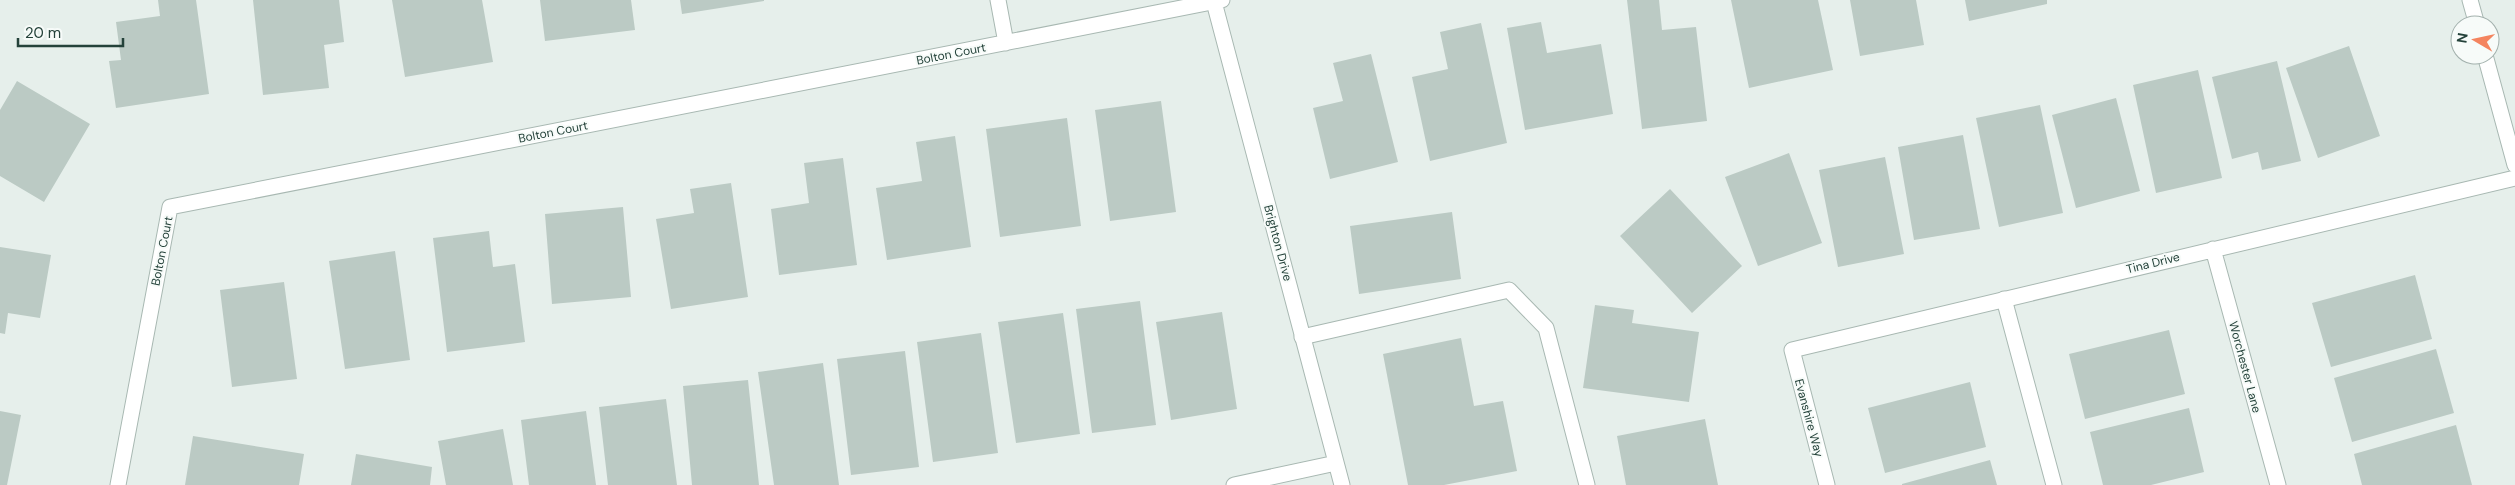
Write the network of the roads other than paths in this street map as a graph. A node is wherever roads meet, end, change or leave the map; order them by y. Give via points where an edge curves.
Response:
1 (998, 0) edge
2 (2470, 0) edge
3 (1218, 1) edge
4 (2474, 15) edge
5 (1006, 43) junction
6 (2488, 65) edge
7 (2515, 165) edge
8 (2515, 178) edge
9 (2212, 249) junction
10 (2004, 299) junction
11 (1302, 337) junction
12 (1792, 350) joint
13 (1336, 463) junction
14 (118, 485) edge
15 (1234, 485) edge
16 (1342, 485) edge
17 (1587, 485) edge
18 (1827, 485) edge
19 (2054, 485) edge
20 (2278, 485) edge

1 - 5 street
2 - 4 street
3 - 5 street, Bolton Court
3 - 11 street, Brighton Drive
5 - 14 street, Bolton Court via 170,207
6 - 7 street
8 - 9 street, Tina Drive
9 - 10 street, Tina Drive
9 - 20 street, Worchester Lane
10 - 12 street, Tina Drive
10 - 19 street
11 - 13 street, Brighton Drive
11 - 17 street via 1509,290 1546,328
12 - 18 street, Evanshire Way
13 - 15 street
13 - 16 street, Brighton Drive

